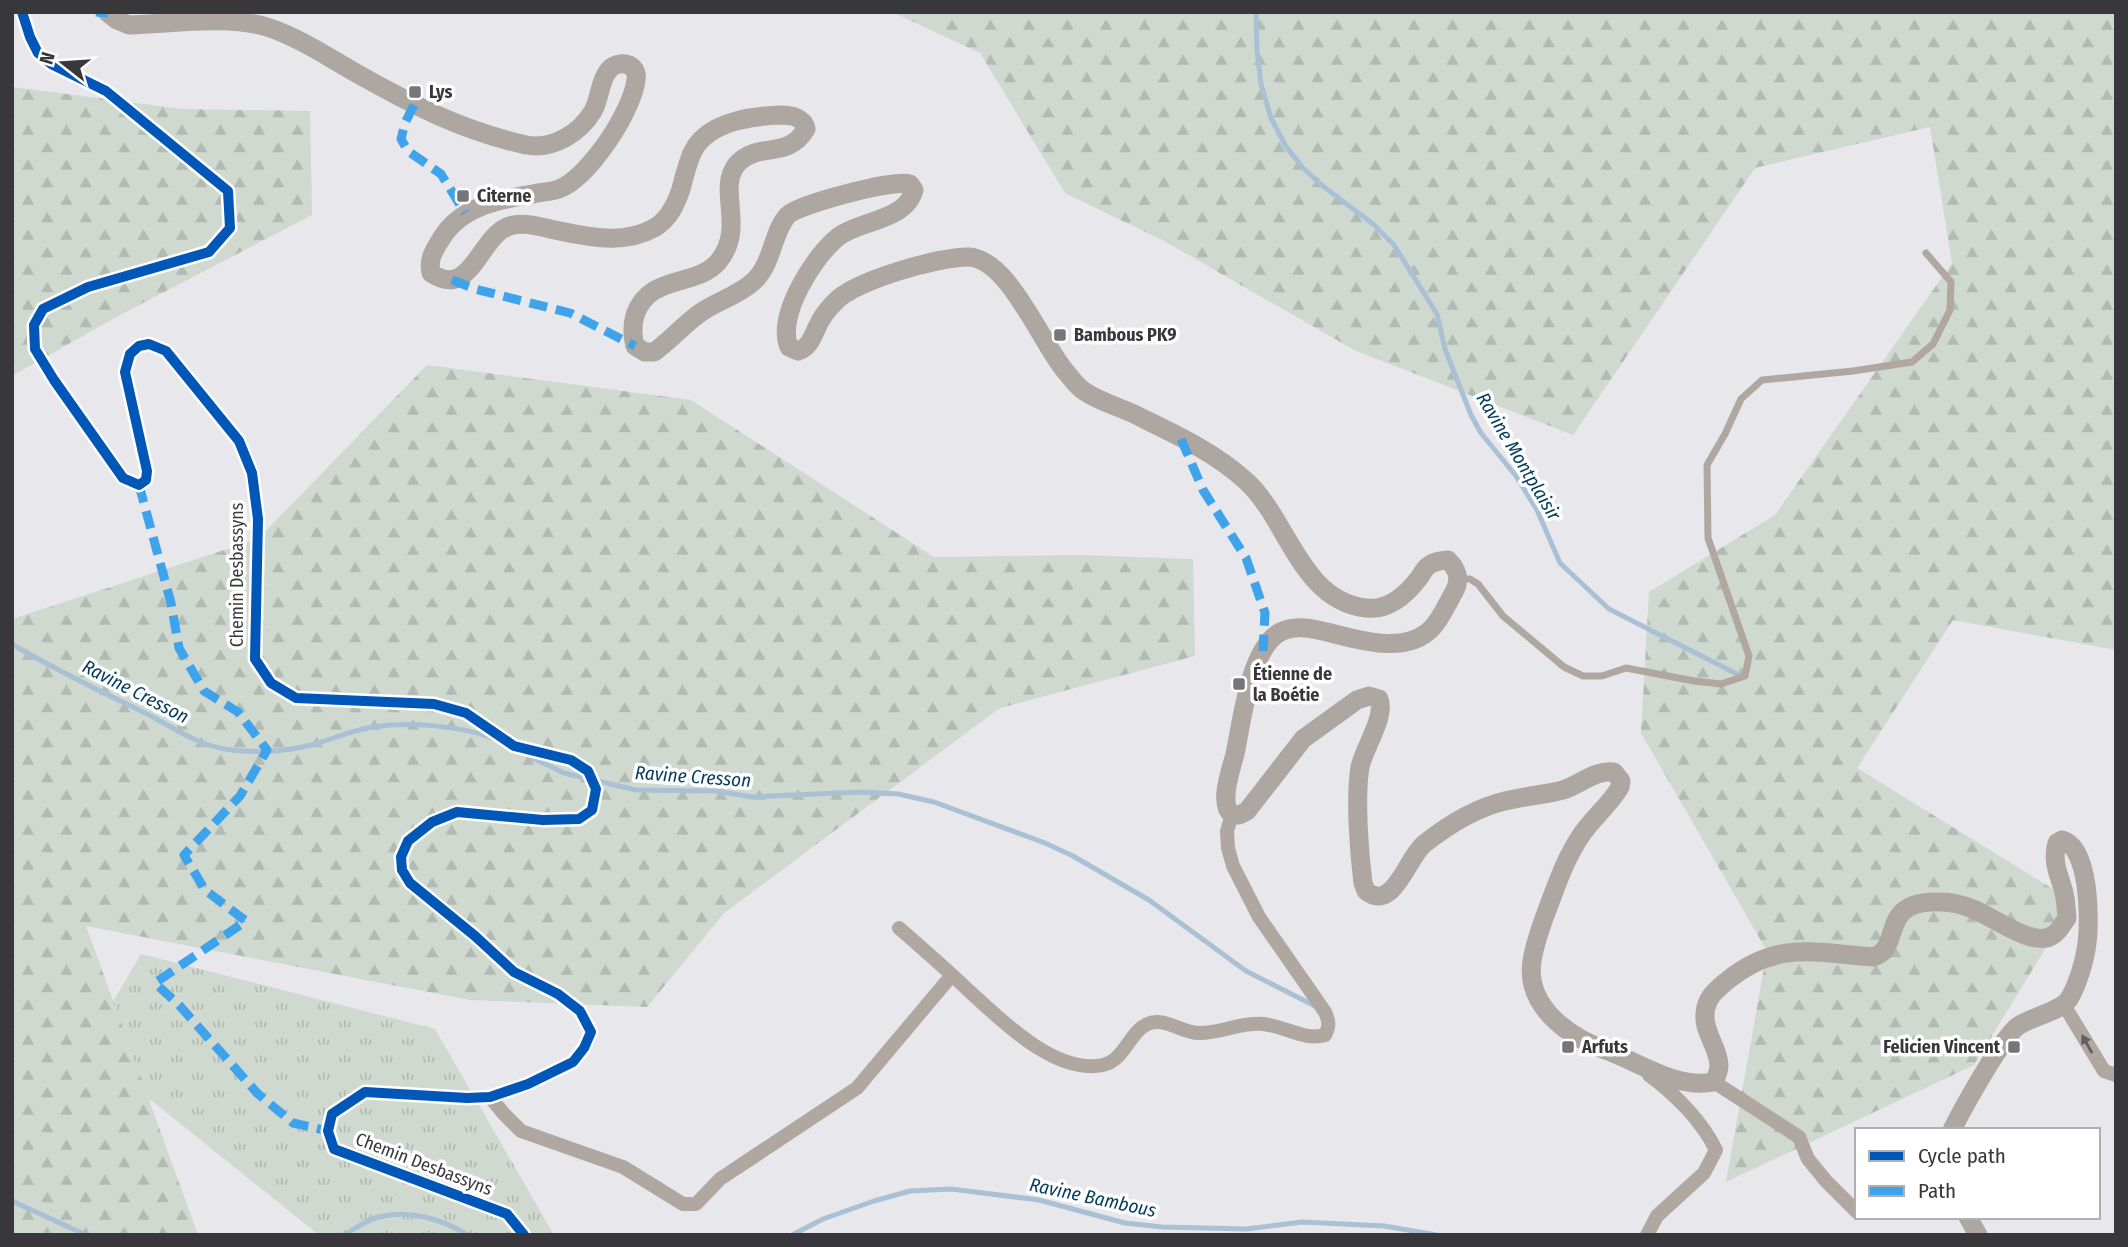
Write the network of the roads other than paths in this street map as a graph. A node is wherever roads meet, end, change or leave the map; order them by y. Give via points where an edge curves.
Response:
1 (22, 12) edge
2 (107, 12) edge
3 (1926, 253) dead end
4 (1459, 579) junction
5 (1232, 815) junction
6 (899, 928) dead end
7 (952, 975) junction
8 (2064, 1005) junction
9 (1627, 1058) junction
10 (2116, 1075) edge
11 (1714, 1082) junction
12 (491, 1097) junction
13 (1953, 1128) edge
14 (1855, 1210) edge
15 (1969, 1219) edge
16 (524, 1235) edge
17 (1647, 1235) edge
18 (1978, 1235) edge

1 - 12 street, Chemin Desbassyns via 38,53 106,91 228,191 230,228 209,252 88,287 43,309 34,325 35,349 123,478 139,485 148,471 125,372 130,354 139,346 149,344 166,351 239,441 252,473 258,519 255,659 271,683 296,698 434,704 466,713 514,746 570,760 588,771 596,789 592,810 579,819 457,812 432,822 408,841 401,857 410,883 514,972 580,1012 590,1032 573,1062
2 - 4 main road via 129,25 229,22 266,27 457,126 533,146 558,142 578,130 593,110 608,70 616,64 633,67 637,72 630,101 607,144 584,172 559,189 501,200 465,213 432,253 431,272 438,278 452,280 466,274 492,238 509,226 529,224 591,238 622,238 654,228 669,216 678,198 692,152 713,131 743,119 783,115 800,119 806,129 798,141 786,148 756,152 739,162 729,188 732,227 725,251 709,270 664,284 644,298 633,323 635,346 654,352 702,311 749,286 765,268 789,215 886,184 911,184 914,190 906,204 838,237 813,267 790,309 786,332 793,350 807,347 837,299 857,285 912,267 970,257 1012,287 1063,370 1083,391 1181,439 1245,479 1258,492 1305,568 1335,597 1369,609 1384,607 1410,590 1426,567 1448,560 1457,568
3 - 4 lane via 1951,282 1950,310 1933,344 1912,362 1762,380 1741,399 1707,465 1708,538 1749,656 1745,676 1720,684 1626,668 1583,676 1564,667 1503,617 1478,584
4 - 5 main road via 1430,630 1413,640 1381,642 1308,628 1275,635 1254,669 1228,782 1226,805
5 - 7 street via 1227,831 1233,866 1259,917 1325,1012 1329,1028 1325,1035 1245,1024 1199,1033 1158,1021 1142,1026 1115,1061 1100,1066 1083,1064 1045,1053 1006,1026
5 - 9 main road via 1247,811 1303,739 1369,696 1379,699 1381,709 1360,766 1359,796 1363,883 1376,897 1393,889 1417,850 1467,815 1614,772 1620,786 1591,820 1566,861 1532,965 1542,1006 1564,1030
6 - 7 street
7 - 12 street via 857,1088 720,1179 696,1204 683,1205 623,1167 521,1131
10 -> 8 street via 2104,1072
8 - 11 main road via 2087,946 2089,906 2075,849 2062,840 2054,858 2067,918 2054,935 2044,939 2006,927 1960,904 1928,902 1912,905 1898,915 1880,956 1804,950 1779,953 1738,972 1711,993 1706,1005 1704,1018 1719,1067
8 - 13 main road via 2016,1027
9 - 11 main road via 1674,1079
9 - 17 street via 1665,1087 1716,1150 1704,1173 1657,1216
11 - 14 street via 1799,1137 1808,1159
12 - 16 street, Chemin Desbassyns via 365,1092 331,1114 328,1131 334,1149 507,1214
15 - 18 main road

